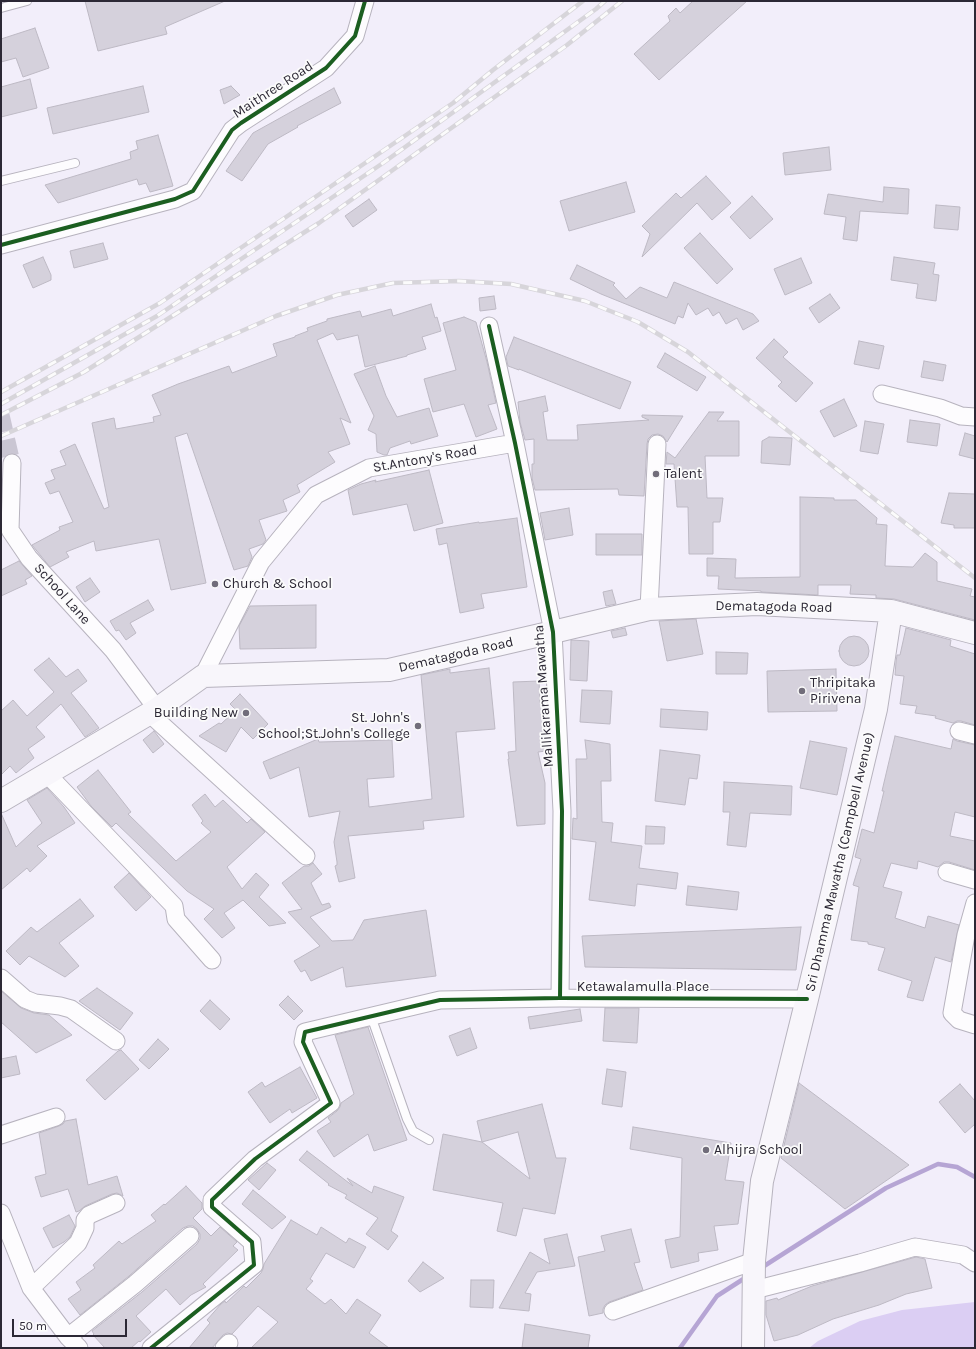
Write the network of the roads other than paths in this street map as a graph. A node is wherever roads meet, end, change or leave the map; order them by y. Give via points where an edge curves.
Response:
1 (27, 1) edge
2 (365, 1) edge
3 (1, 8) edge
4 (75, 163) dead end
5 (1, 181) edge
6 (1, 245) edge
7 (489, 326) dead end
8 (882, 394) dead end
9 (975, 417) edge
10 (515, 443) junction
11 (657, 444) dead end
12 (12, 463) tunnel mouth
13 (649, 609) junction
14 (891, 611) junction
15 (554, 632) junction
16 (975, 633) edge
17 (203, 676) junction
18 (153, 712) junction
19 (47, 774) junction
20 (1, 801) edge
21 (306, 856) dead end
22 (948, 872) dead end
23 (975, 880) edge
24 (975, 903) edge
25 (212, 960) dead end
26 (1, 978) edge
27 (560, 998) junction
28 (807, 999) junction
29 (371, 1016) junction
30 (975, 1025) edge
31 (116, 1041) dead end
32 (56, 1117) dead end
33 (1, 1135) edge
34 (429, 1140) dead end
35 (116, 1203) dead end
36 (1, 1213) edge
37 (190, 1236) dead end
38 (975, 1263) edge
39 (754, 1273) junction
40 (31, 1288) junction
41 (613, 1311) dead end
42 (74, 1342) edge
43 (151, 1348) edge
44 (753, 1348) edge

1 - 3 lane
2 - 6 street, Maithree Road via 355,36 326,68 232,130 193,191 175,200
4 - 5 lane
7 - 10 street, Mallikarama Mawatha
8 - 9 street via 940,408 961,416
10 - 15 street, Mallikarama Mawatha
10 - 17 street, St.Antony's Road via 369,468 316,494 261,562
11 - 13 street
12 - 18 street, School Lane via 10,530 29,558 112,650
13 - 14 main road, Dematagoda Road via 757,604
13 - 15 main road, Dematagoda Road
14 - 16 main road, Dematagoda Road
14 - 28 main road, Sri Dhamma Mawatha (Campbell Avenue) via 876,709
15 - 17 main road, Dematagoda Road via 389,670
15 - 27 street, Mallikarama Mawatha via 562,811
17 - 18 main road
18 - 19 main road
18 - 21 street, School Lane
19 - 20 main road
19 - 25 street via 174,906 176,919
22 - 23 street
24 - 30 street via 966,935 952,1013 959,1020
26 - 31 street via 25,999 71,1009
27 - 28 street, Ketawalamulla Place
27 - 29 street, Ketawalamulla Place via 440,1000
28 - 39 main road, Sri Dhamma Mawatha (Campbell Avenue) via 762,1181
29 - 34 lane via 407,1119 413,1131
29 - 43 street, Ketawalamulla Place via 305,1032 303,1042 331,1103 255,1159 212,1200 212,1208 252,1242 254,1265
32 - 33 street
35 - 40 street via 89,1215 78,1242
36 - 40 street
37 - 42 street
38 - 39 street via 963,1255 915,1247 860,1263
39 - 41 street
39 - 44 main road, Sri Dhamma Mawatha (Campbell Avenue)
40 - 42 street

